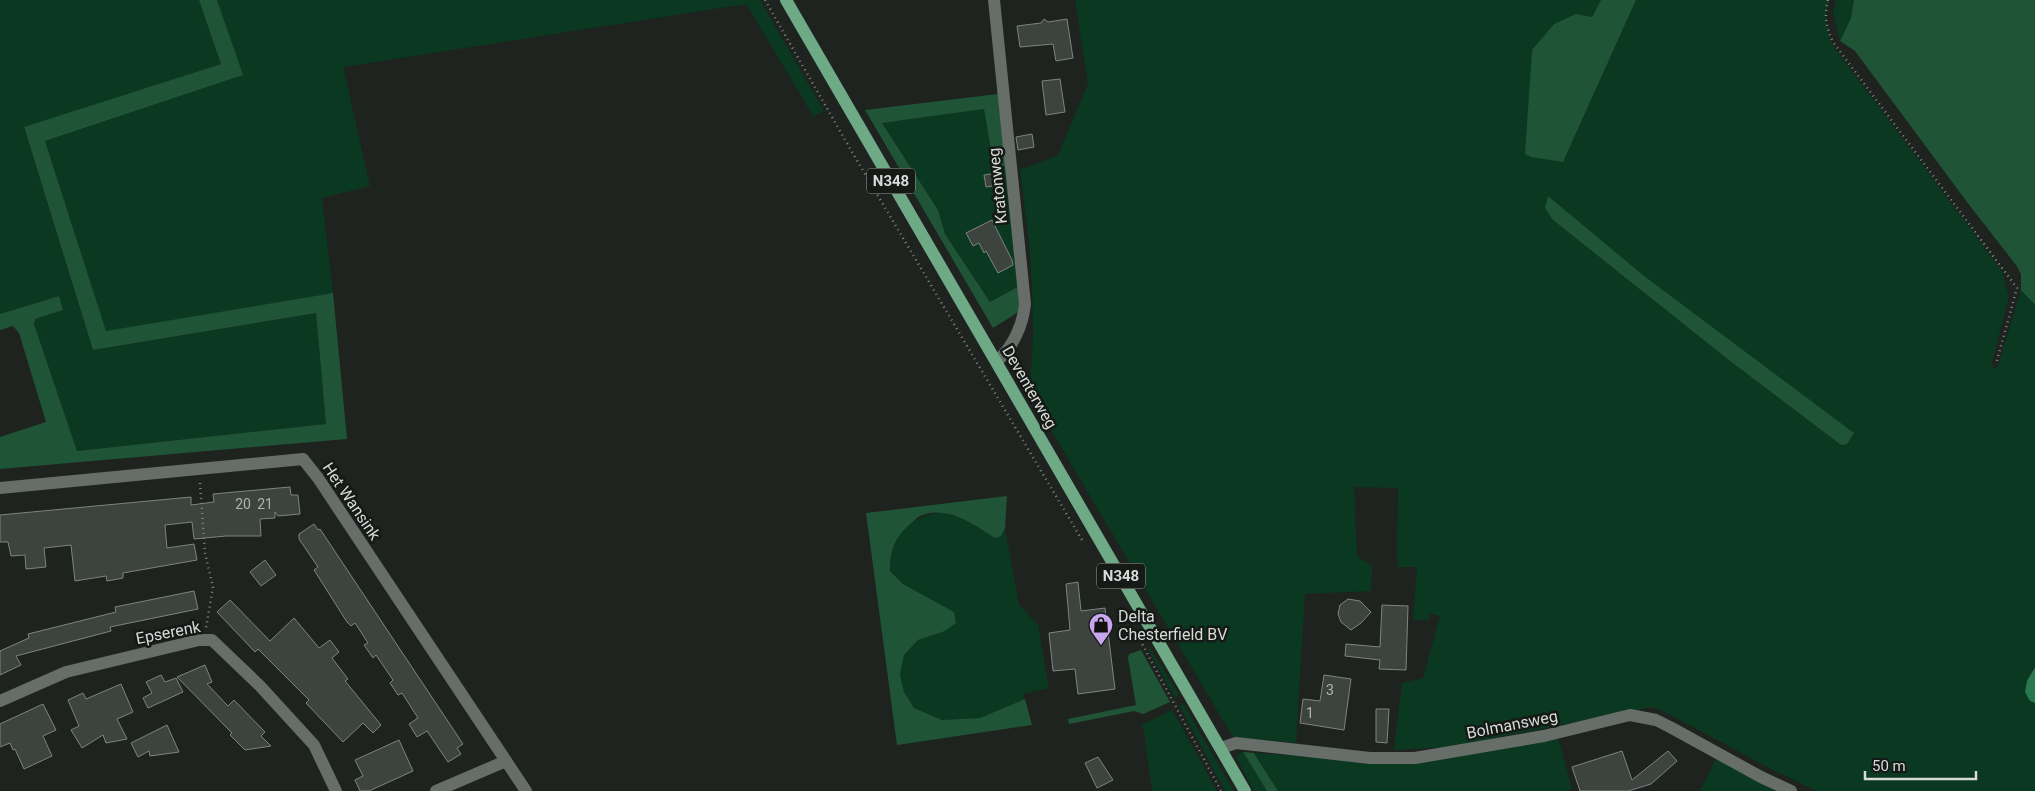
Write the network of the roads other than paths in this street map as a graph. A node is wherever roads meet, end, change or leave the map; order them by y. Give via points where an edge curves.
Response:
1 (786, 0) edge
2 (994, 0) edge
3 (997, 361) junction
4 (0, 488) edge
5 (0, 701) edge
6 (1221, 748) junction
7 (506, 761) junction
8 (336, 791) edge
9 (436, 791) edge
10 (526, 791) edge
11 (1245, 791) edge
12 (1791, 791) edge

1 - 3 main road, Deventerweg / N348
2 - 3 street, Kratonweg via 1025,304 1016,336
3 - 6 main road, Deventerweg / N348
4 - 7 street, Het Wansink via 303,458
5 - 8 street, Epserenk via 79,668 204,639 217,643 314,745
6 - 11 main road, Deventerweg / N348
6 - 12 street, Bolmansweg via 1236,743 1370,758 1415,758 1544,736 1630,715 1670,726
7 - 9 street
7 - 10 street, Het Wansink

